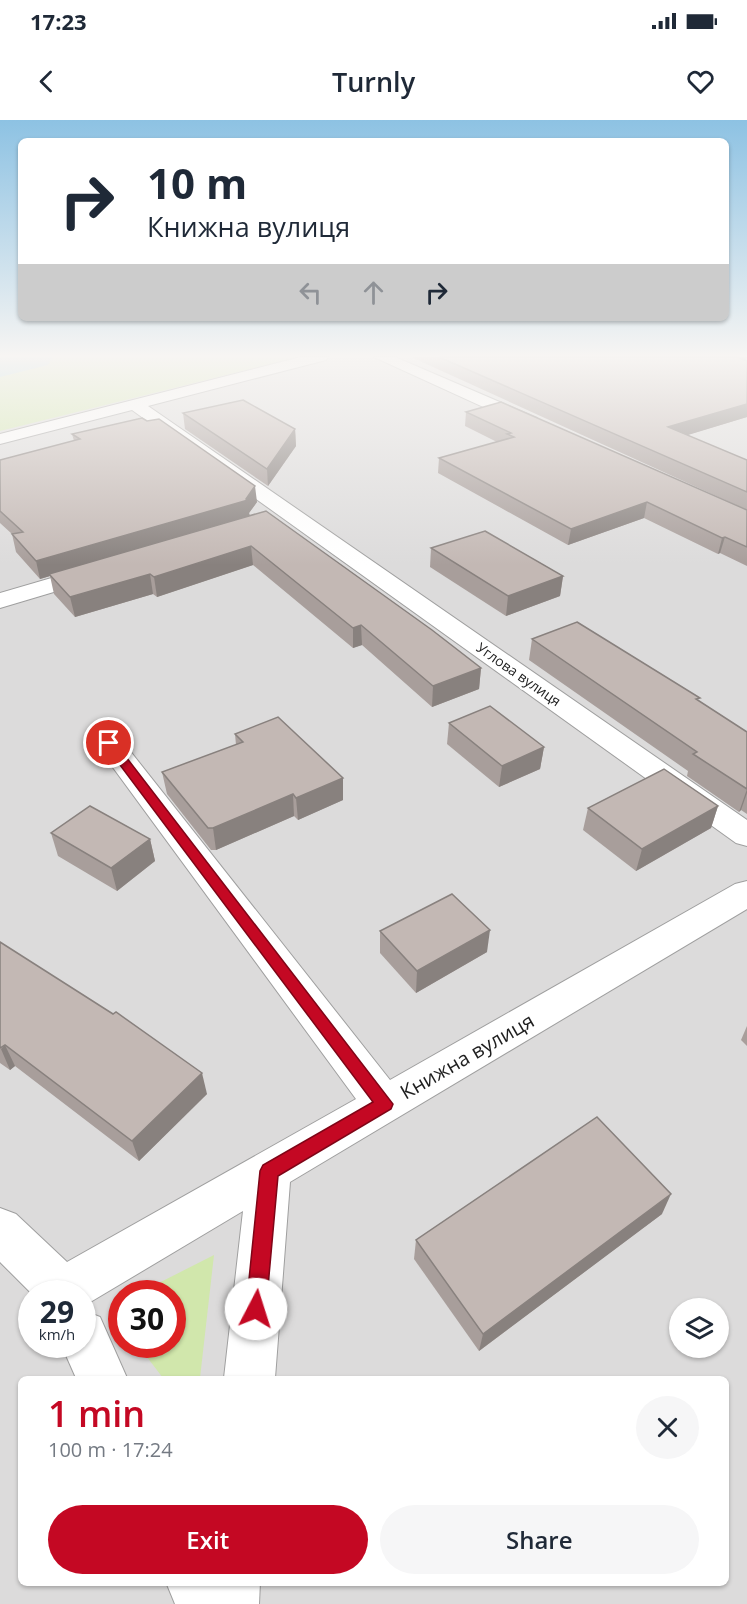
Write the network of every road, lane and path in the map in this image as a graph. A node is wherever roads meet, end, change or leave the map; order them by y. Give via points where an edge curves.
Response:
1 (51, 426) edge
2 (162, 426) edge
3 (539, 426) edge
4 (545, 429) edge
5 (0, 439) edge
6 (112, 567) edge
7 (0, 601) edge
8 (109, 743) dead end
9 (747, 835) edge
10 (747, 893) edge
11 (384, 1104) junction
12 (269, 1171) junction
13 (0, 1230) edge
14 (46, 1280) edge
15 (96, 1288) edge
16 (93, 1358) edge
17 (101, 1376) edge
18 (250, 1376) edge
19 (197, 1586) edge
20 (231, 1586) edge
21 (204, 1604) edge
22 (229, 1604) edge

1 - 5 street
2 - 9 street, Углова вулиця via 279,517
3 - 4 street
6 - 7 street
8 - 11 street
10 - 11 street, Книжна вулиця
11 - 12 street, Книжна вулиця
12 - 15 street, Книжна вулиця
12 - 18 street
13 - 14 street
16 - 17 street
19 - 21 street
20 - 22 street

